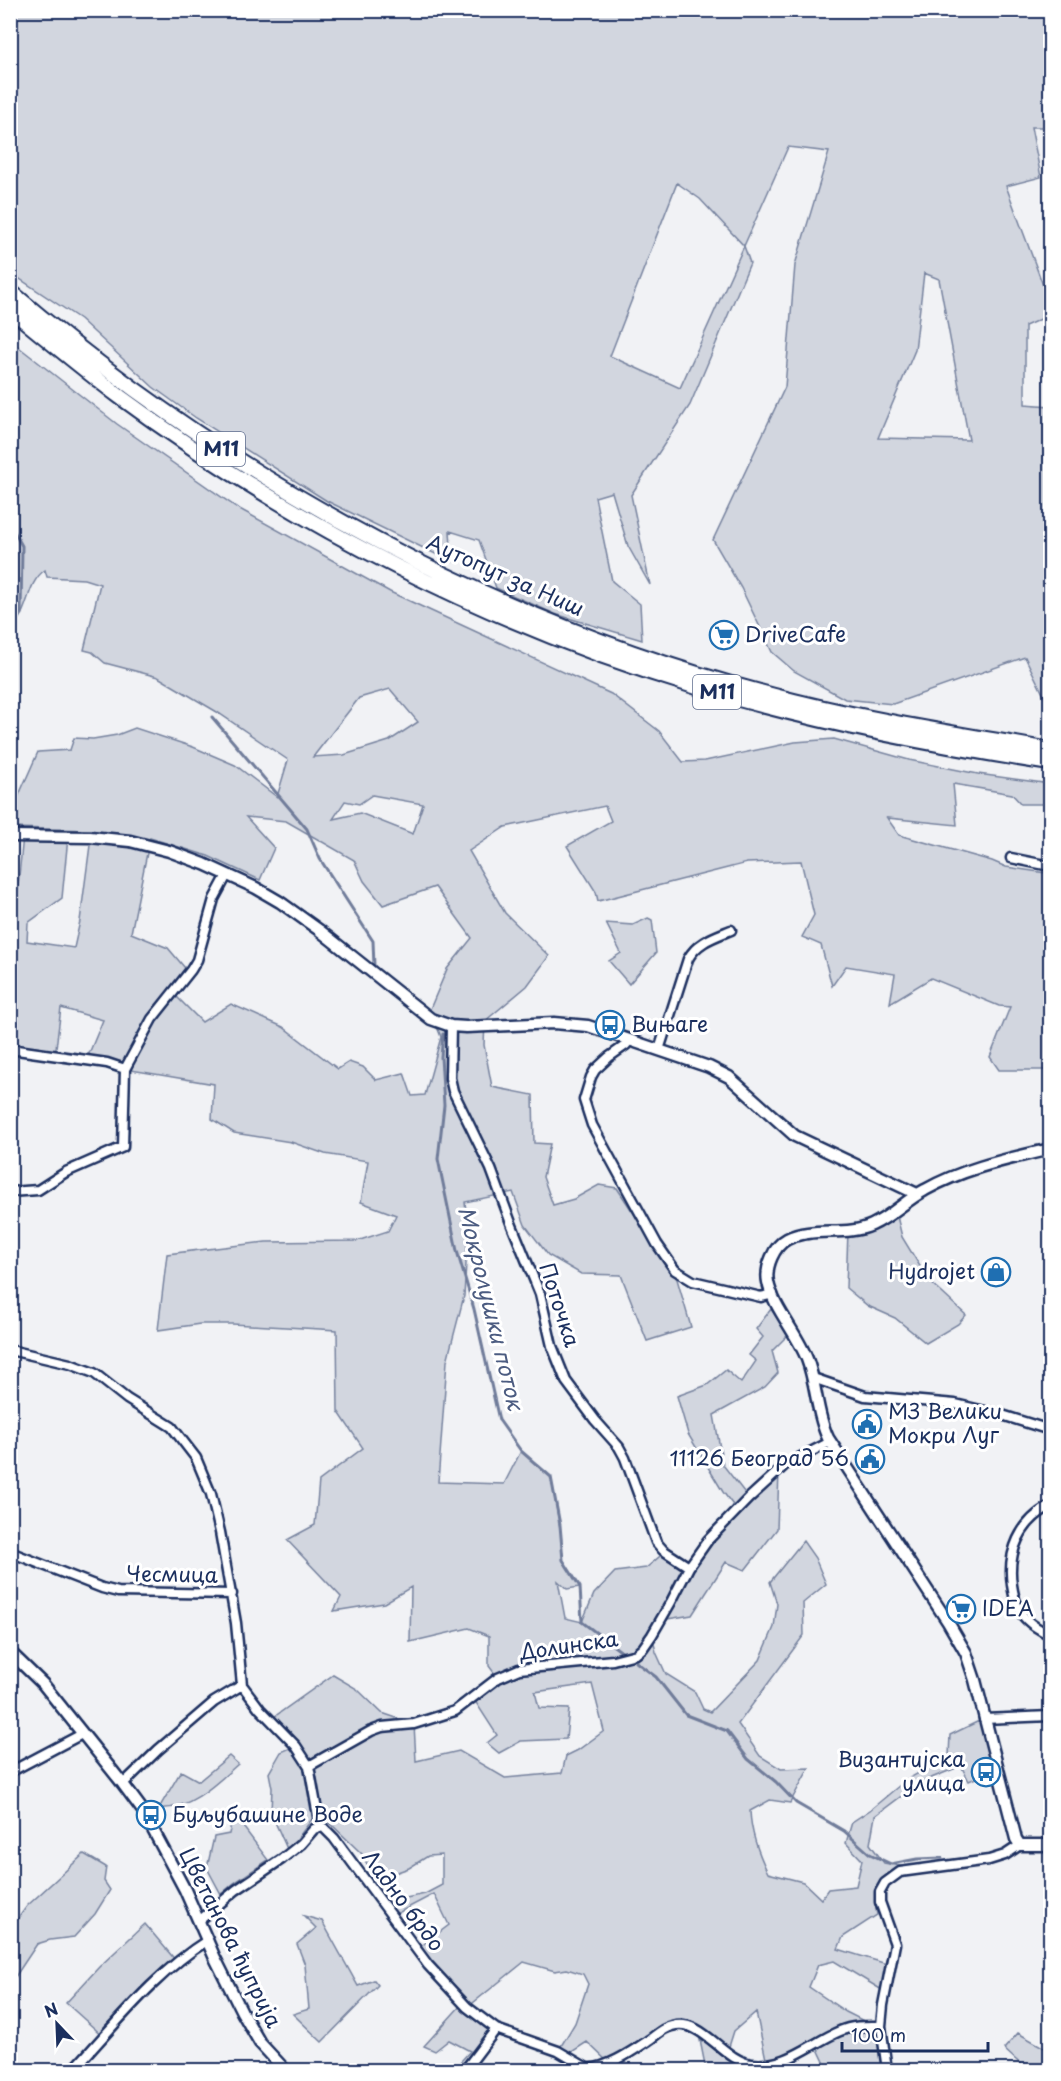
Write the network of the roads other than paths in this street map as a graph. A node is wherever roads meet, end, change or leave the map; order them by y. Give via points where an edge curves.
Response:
1 (10, 291) edge
2 (10, 309) edge
3 (1050, 750) edge
4 (1050, 763) edge
5 (10, 836) edge
6 (1011, 858) dead end
7 (1049, 864) edge
8 (227, 875) junction
9 (731, 930) dead end
10 (451, 1026) junction
11 (630, 1040) junction
12 (10, 1049) edge
13 (659, 1050) junction
14 (125, 1069) junction
15 (1050, 1149) edge
16 (10, 1192) edge
17 (917, 1194) junction
18 (772, 1294) junction
19 (10, 1350) edge
20 (813, 1378) junction
21 (1050, 1430) edge
22 (830, 1442) junction
23 (1050, 1506) edge
24 (10, 1552) edge
25 (689, 1567) junction
26 (232, 1594) junction
27 (1050, 1635) edge
28 (10, 1652) edge
29 (242, 1685) junction
30 (1050, 1716) edge
31 (984, 1719) junction
32 (82, 1734) junction
33 (309, 1766) junction
34 (10, 1772) edge
35 (123, 1784) junction
36 (320, 1827) junction
37 (1020, 1845) junction
38 (1050, 1845) edge
39 (200, 1920) junction
40 (208, 1940) junction
41 (881, 2026) junction
42 (496, 2028) junction
43 (783, 2061) junction
44 (73, 2070) edge
45 (285, 2070) edge
46 (465, 2070) edge
47 (785, 2070) edge
48 (887, 2070) edge

1 - 3 highway, Аутопут за Ниш / M11 via 111,373 208,441 303,501 452,578 585,634 722,681 840,711
2 - 4 highway, Аутопут за Ниш / M11 via 119,396 247,483 371,553 490,610 698,687 777,709 948,746
5 - 8 street via 130,841 184,856
6 - 7 street
8 - 10 street via 280,902 423,1015
8 - 14 street via 214,899 197,960 152,1019
9 - 13 street via 693,950
10 - 11 street via 565,1023
10 - 25 street, Поточка via 453,1091 491,1169 540,1294 552,1346 566,1381 619,1447 656,1542
11 - 13 street
11 - 18 street via 595,1070 584,1100 592,1125 651,1235 670,1264 693,1281 761,1297
12 - 14 street
13 - 17 street via 722,1072 795,1136
14 - 16 street via 122,1148 66,1172 38,1190
15 - 17 street via 976,1168
17 - 18 street via 896,1212 867,1227 803,1234 783,1241 769,1268 767,1279
18 - 20 street via 800,1342
19 - 26 street via 94,1372 175,1430 196,1458 208,1486
20 - 21 street via 865,1396 956,1404
20 - 22 street via 819,1418
22 - 25 street, Долинска via 776,1473 708,1540
22 - 31 street via 958,1638 975,1680
23 - 27 street via 1021,1533 1010,1569 1015,1600 1022,1613
24 - 26 street, Чесмица via 118,1592
25 - 33 street, Долинска via 661,1620 636,1654 508,1672 455,1711 414,1724 371,1731
26 - 29 street
28 - 32 street, Цветанова ћуприја via 43,1684
29 - 33 street
29 - 35 street via 222,1695
30 - 31 street
31 - 37 street
32 - 34 street
32 - 35 street, Цветанова ћуприја
33 - 36 street
35 - 39 street, Цветанова ћуприја via 155,1833
36 - 39 street
36 - 42 street, Ладно брдо via 334,1838 428,1965 467,2007
37 - 38 street
37 - 41 street via 989,1860 900,1872 885,1883 880,1902 895,1944
39 - 40 street, Цветанова ћуприја
40 - 44 street via 150,1986
40 - 45 street, Цветанова ћуприја via 251,2029
41 - 43 street, Ладно брдо via 842,2030
41 - 48 street
42 - 43 street, Ладно брдо via 558,2051 590,2069 682,2024 698,2030 744,2063
42 - 46 street
43 - 47 street

